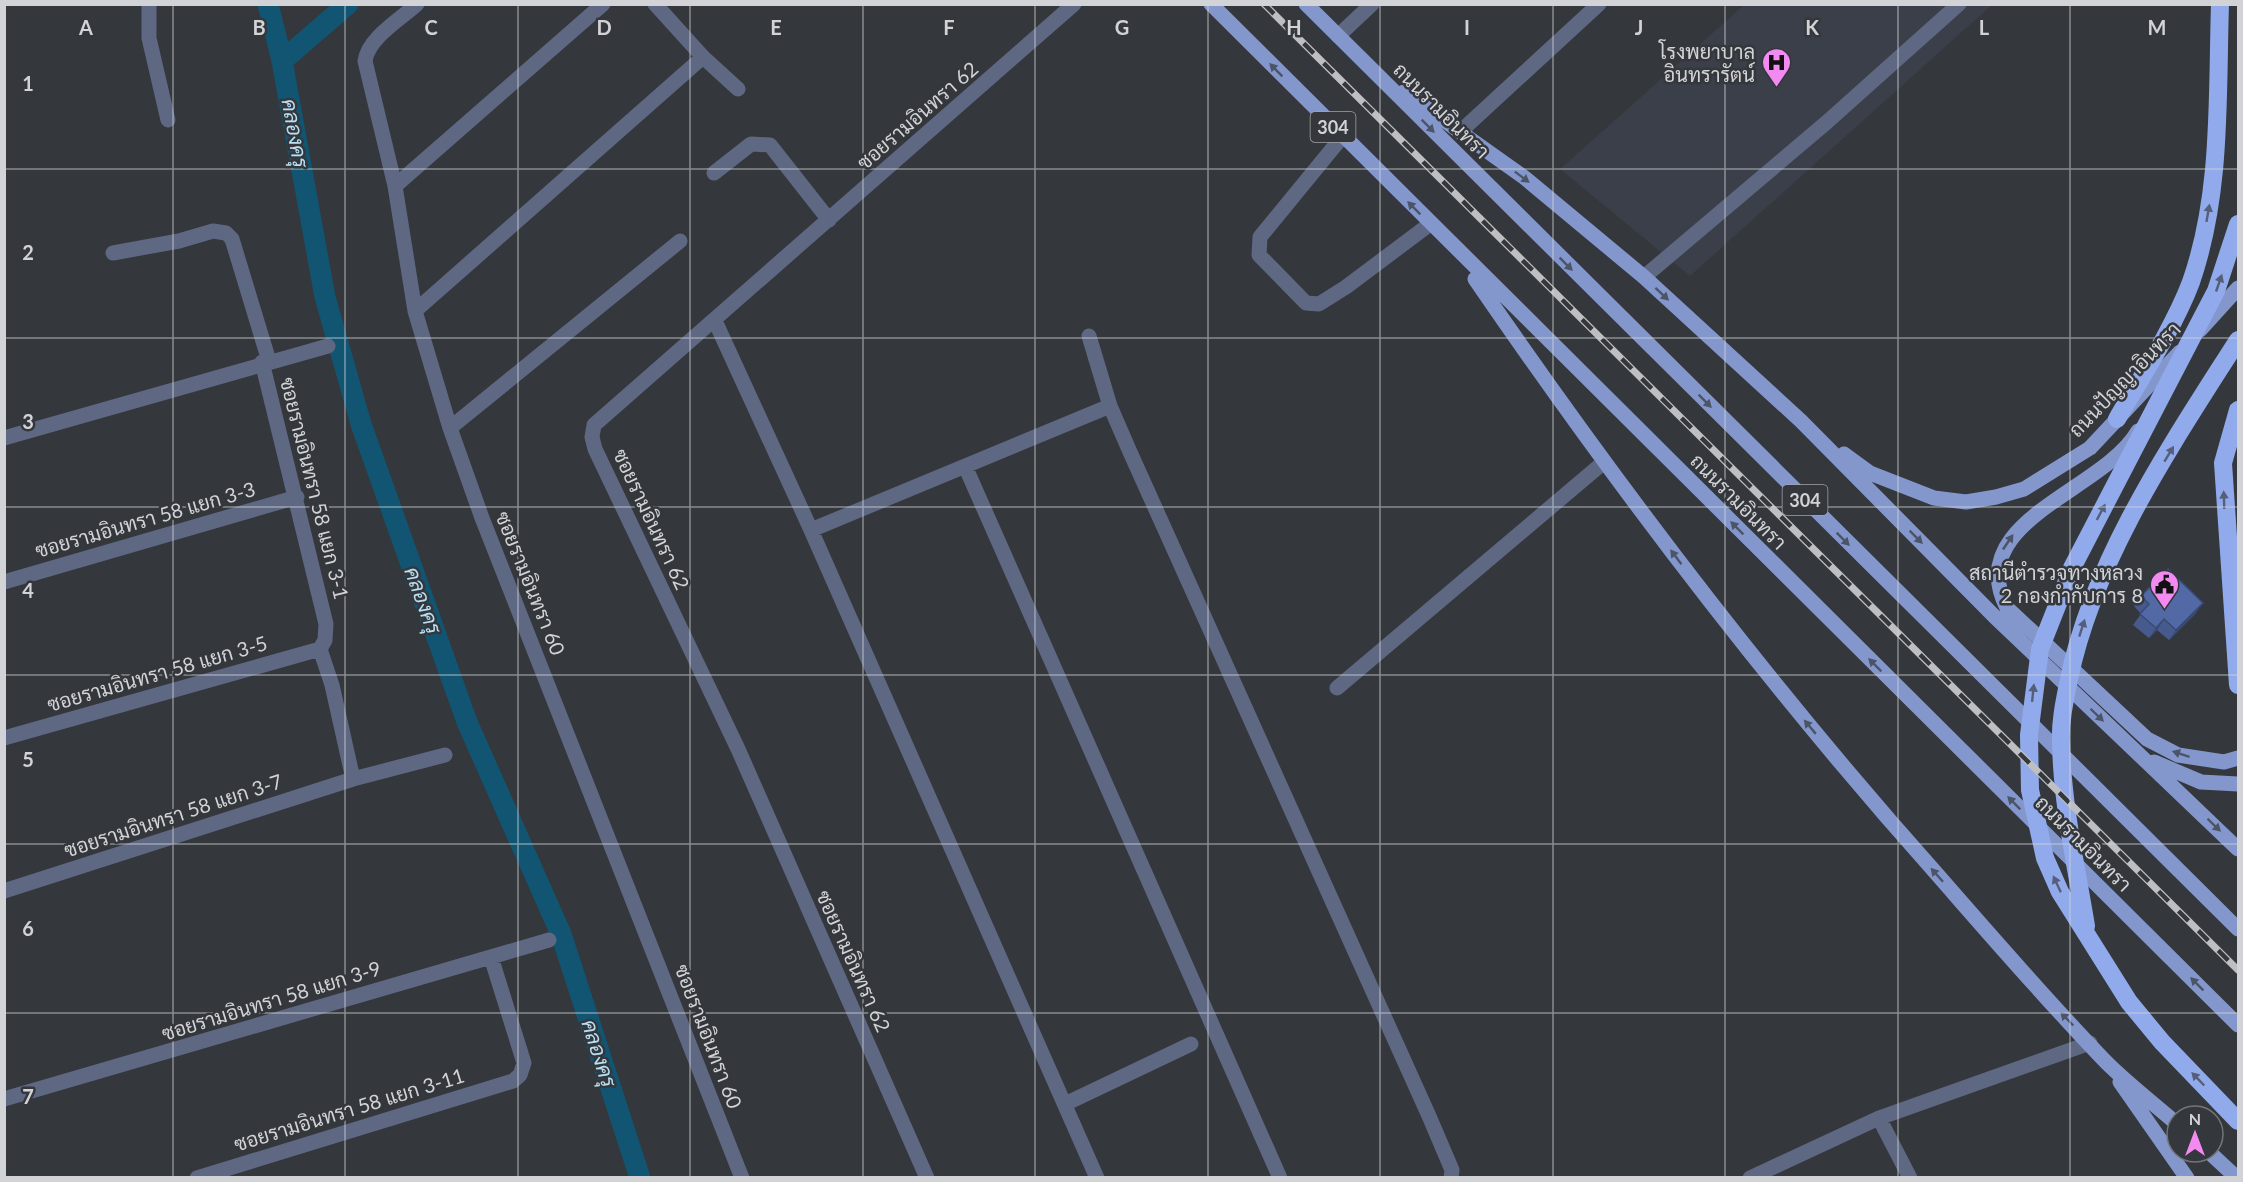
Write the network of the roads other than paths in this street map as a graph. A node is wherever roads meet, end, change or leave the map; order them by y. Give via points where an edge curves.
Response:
1 (148, 4) edge
2 (417, 4) edge
3 (603, 4) edge
4 (655, 4) edge
5 (1074, 4) edge
6 (1211, 4) edge
7 (1306, 4) edge
8 (1372, 4) edge
9 (1599, 4) edge
10 (1959, 4) edge
11 (2220, 4) edge
12 (1338, 36) junction
13 (703, 57) junction
14 (1372, 70) junction
15 (738, 89) dead end
16 (168, 120) dead end
17 (1461, 131) junction
18 (1342, 137) junction
19 (714, 173) dead end
20 (394, 186) junction
21 (829, 220) junction
22 (1430, 224) junction
23 (2238, 224) edge
24 (680, 241) dead end
25 (1455, 249) junction
26 (113, 253) dead end
27 (1644, 277) junction
28 (2238, 288) edge
29 (415, 310) junction
30 (715, 321) junction
31 (1089, 336) dead end
32 (2238, 340) edge
33 (328, 346) dead end
34 (2175, 357) junction
35 (266, 362) junction
36 (1110, 406) junction
37 (2238, 410) edge
38 (2117, 419) junction
39 (1801, 421) junction
40 (450, 428) junction
41 (4, 438) edge
42 (1604, 462) junction
43 (965, 466) junction
44 (297, 497) junction
45 (811, 530) junction
46 (4, 582) edge
47 (320, 649) junction
48 (2238, 685) edge
49 (1338, 688) dead end
50 (4, 738) edge
51 (445, 755) dead end
52 (2141, 756) junction
53 (2238, 758) edge
54 (354, 779) junction
55 (2238, 784) edge
56 (2238, 849) edge
57 (4, 891) edge
58 (2238, 929) edge
59 (2087, 934) junction
60 (549, 940) dead end
61 (491, 957) junction
62 (2238, 1025) edge
63 (2090, 1042) junction
64 (1191, 1044) dead end
65 (2107, 1063) junction
66 (4, 1099) edge
67 (1065, 1104) junction
68 (2165, 1114) edge
69 (1879, 1118) junction
70 (2238, 1121) edge
71 (2222, 1164) edge
72 (197, 1178) edge
73 (742, 1178) edge
74 (927, 1178) edge
75 (1097, 1178) edge
76 (1280, 1178) edge
77 (1451, 1178) edge
78 (1749, 1178) edge
79 (1910, 1178) edge
80 (2187, 1178) edge
81 (2237, 1178) edge

1 - 16 street via 149,38
2 - 20 street, ซอยรามอินทรา 60 via 366,53 365,68
3 - 20 street
4 - 13 street
5 - 21 street, ซอยรามอินทรา 62
18 -> 6 main road, ถนนรามอินทรา / 304
7 - 12 main road, ถนนรามอินทรา / 304
8 - 12 street
9 - 17 street
10 - 27 street
38 -> 11 highway via 2190,283 2205,234 2214,179
12 - 14 main road, ถนนรามอินทรา / 304
13 - 15 street
13 - 29 street
14 - 17 main road
14 -> 58 main road, ถนนรามอินทรา / 304
17 -> 27 main road via 1525,178
22 -> 18 main road, ถนนรามอินทรา / 304
18 - 22 street via 1260,237 1259,255 1306,303 1319,304 1346,287
19 - 21 street via 751,144 770,145
20 - 29 street, ซอยรามอินทรา 60
21 - 30 street, ซอยรามอินทรา 62
22 - 25 main road, ถนนรามอินทรา / 304
59 -> 23 highway via 2060,892 2045,858 2030,790 2029,735 2040,649 2072,568 2217,291
24 - 40 street
25 - 42 main road
62 -> 25 main road, ถนนรามอินทรา / 304
26 - 35 street via 179,242 213,231 226,233 232,239
27 -> 39 main road
28 - 34 main road, ถนนปัญญาอินทรา
29 - 40 street, ซอยรามอินทรา 60
30 - 45 street
30 - 74 street, ซอยรามอินทรา 62 via 594,425 592,437 738,749
31 - 36 street
59 -> 32 highway via 2064,787 2061,740 2076,648 2094,590 2130,518
33 - 35 street
34 - 38 main road, ถนนปัญญาอินทรา
53 -> 34 main road via 2224,762 2178,755 2147,738 2007,608 1997,589 1999,559 2015,531 2107,464 2136,435
35 - 41 street, ซอยรามอินทรา 58 แยก 3-1
35 - 44 street, ซอยรามอินทรา 58 แยก 3-1
36 - 43 street
36 - 77 street via 1429,1116 1452,1170
48 -> 37 highway via 2223,463
38 - 39 main road, ถนนปัญญาอินทรา via 2090,448 2024,489 1966,502 1934,498 1870,473
39 -> 52 main road via 1994,616
40 - 73 street, ซอยรามอินทรา 60
42 - 49 street
63 -> 42 main road via 1874,804 1747,651
43 - 45 street
43 - 76 street
44 - 46 street, ซอยรามอินทรา 58 แยก 3-3
44 - 47 street, ซอยรามอินทรา 58 แยก 3-1 via 326,624
45 - 67 street
47 - 50 street, ซอยรามอินทรา 58 แยก 3-5
47 - 54 street, ซอยรามอินทรา 58 แยก 3-1
51 - 54 street, ซอยรามอินทรา 58 แยก 3-7
52 - 55 main road via 2201,782
52 -> 56 main road
54 - 57 street, ซอยรามอินทรา 58 แยก 3-7
70 -> 59 highway via 2129,1002
60 - 61 street, ซอยรามอินทรา 58 แยก 3-9
61 - 66 street, ซอยรามอินทรา 58 แยก 3-9
61 - 72 street, ซอยรามอินทรา 58 แยก 3-11 via 523,1058 523,1070 513,1081
63 - 65 main road
63 - 69 street
64 - 67 street
65 - 68 main road
65 - 80 main road
67 - 75 street
69 - 78 street
69 - 79 street
71 - 81 main road

